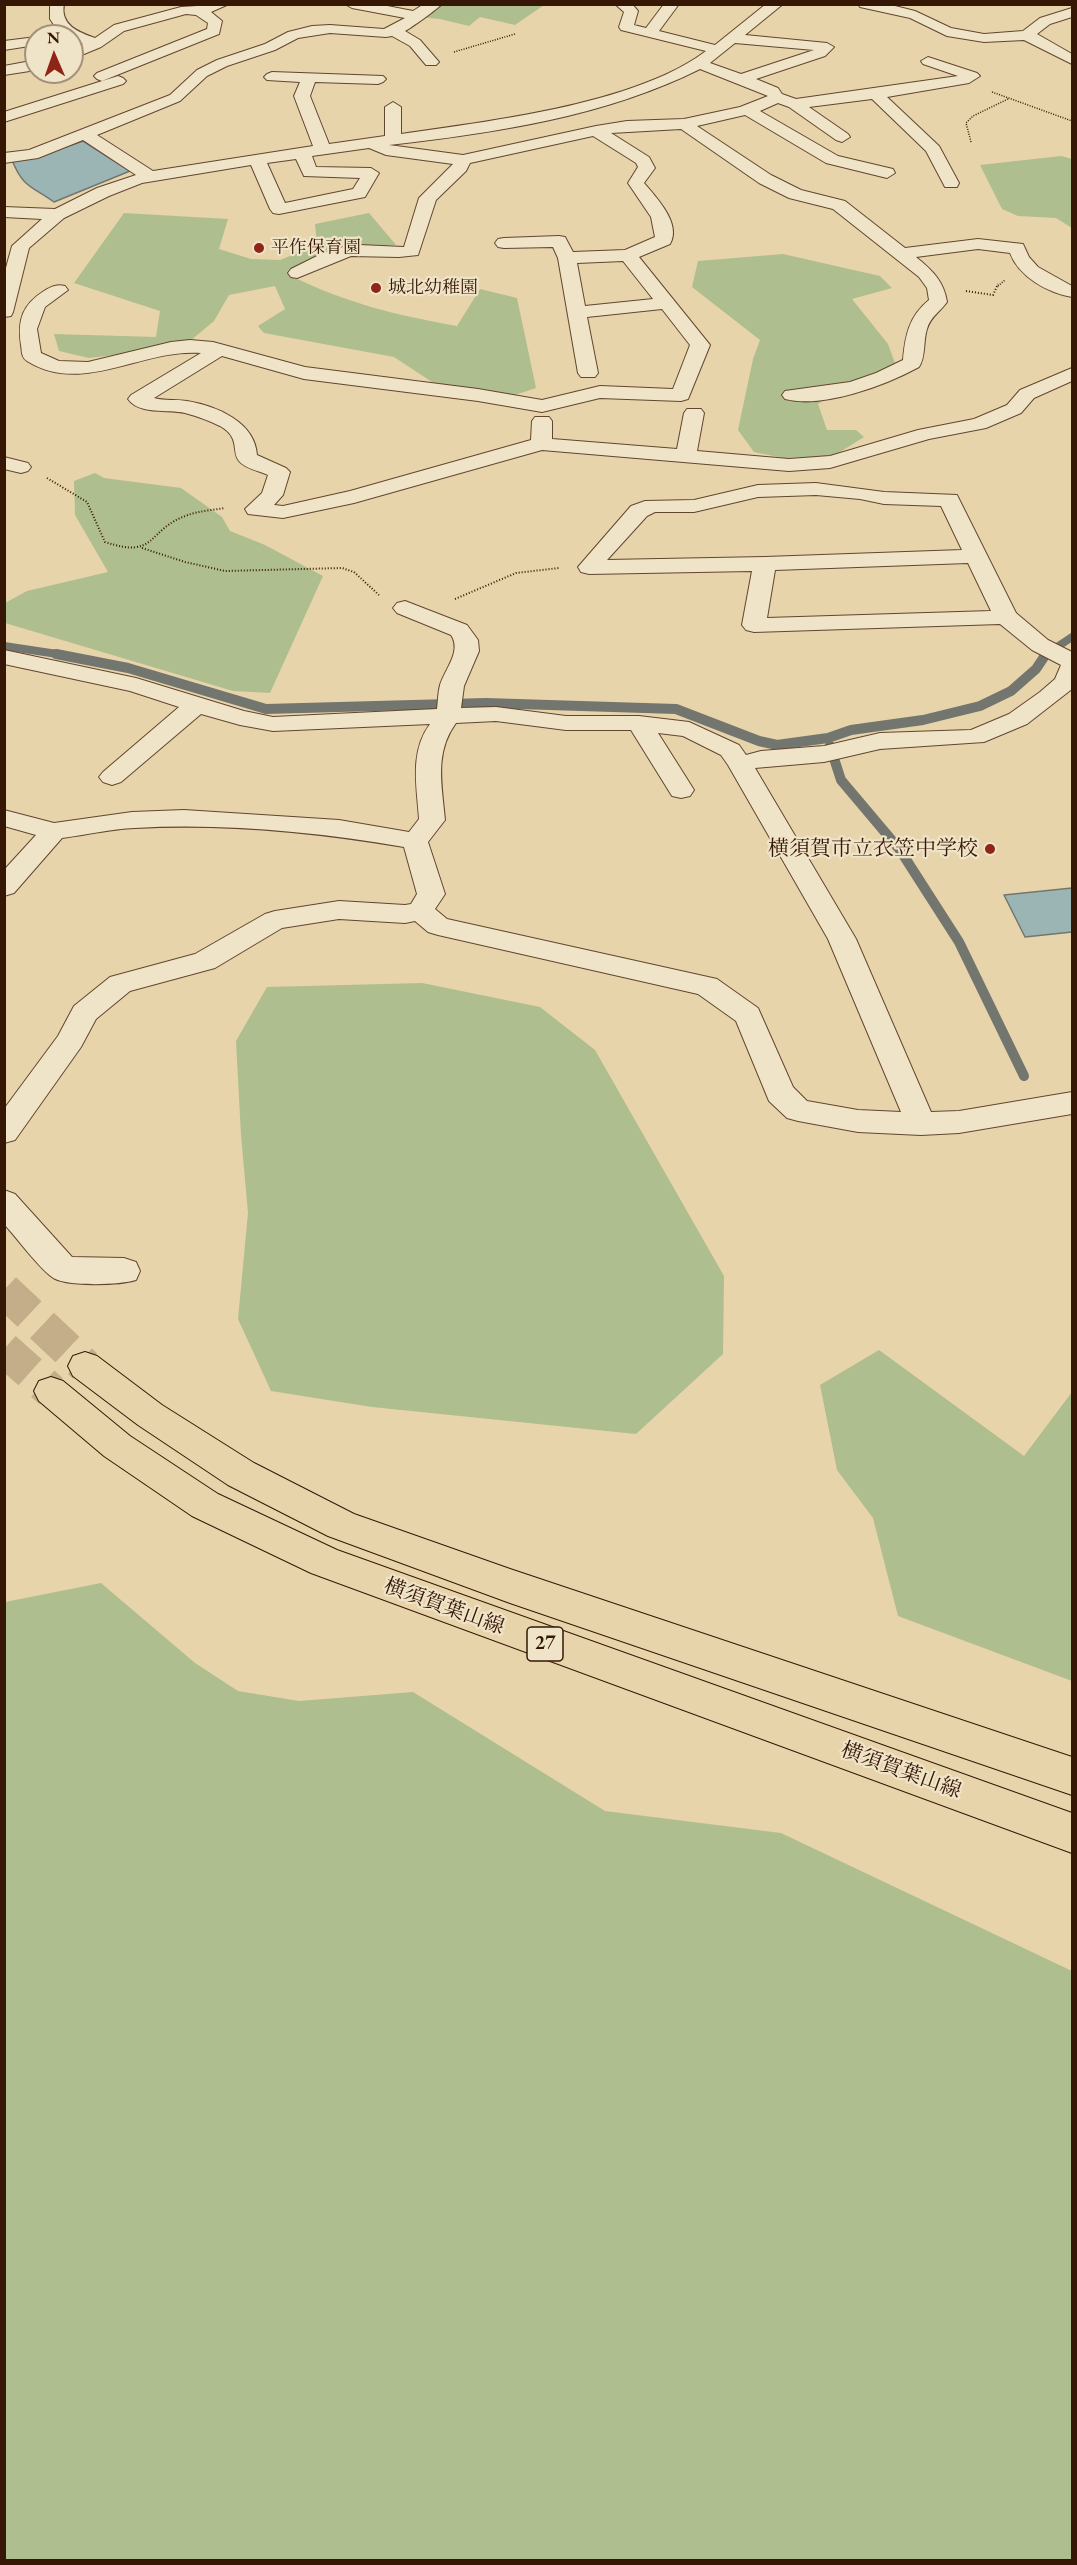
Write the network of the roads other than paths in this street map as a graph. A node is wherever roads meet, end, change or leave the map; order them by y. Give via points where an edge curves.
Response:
1 (57, 4) edge
2 (222, 4) edge
3 (352, 4) edge
4 (435, 4) edge
5 (622, 4) edge
6 (672, 4) edge
7 (776, 4) edge
8 (864, 4) edge
9 (199, 11) junction
10 (1072, 12) edge
11 (415, 16) junction
12 (62, 24) edge
13 (395, 31) junction
14 (650, 33) junction
15 (1030, 33) junction
16 (1063, 36) dead end
17 (732, 38) junction
18 (84, 40) edge
19 (24, 43) edge
20 (96, 44) junction
21 (4, 46) edge
22 (84, 50) edge
23 (718, 50) junction
24 (429, 60) road end
25 (1072, 60) edge
26 (928, 61) dead end
27 (699, 64) junction
28 (24, 67) edge
29 (4, 71) edge
30 (84, 71) edge
31 (102, 76) junction
32 (272, 77) dead end
33 (309, 78) junction
34 (378, 79) dead end
35 (742, 79) junction
36 (152, 92) dead end
37 (875, 94) junction
38 (776, 97) junction
39 (175, 98) junction
40 (795, 104) junction
41 (393, 107) dead end
42 (746, 109) junction
43 (4, 117) edge
44 (546, 117) junction
45 (684, 124) junction
46 (596, 131) junction
47 (85, 134) junction
48 (573, 135) junction
49 (842, 137) dead end
50 (393, 140) junction
51 (371, 143) junction
52 (322, 150) junction
53 (302, 153) junction
54 (4, 158) edge
55 (257, 159) junction
56 (463, 160) junction
57 (887, 173) dead end
58 (149, 176) junction
59 (951, 183) dead end
60 (4, 212) edge
61 (58, 214) junction
62 (504, 243) dead end
63 (13, 245) edge
64 (901, 254) junction
65 (628, 255) junction
66 (567, 258) junction
67 (297, 273) dead end
68 (59, 290) dead end
69 (1072, 292) edge
70 (667, 303) junction
71 (4, 312) edge
72 (577, 312) junction
73 (30, 323) junction
74 (4, 324) edge
75 (219, 350) junction
76 (588, 373) dead end
77 (1072, 374) edge
78 (792, 395) dead end
79 (542, 406) junction
80 (694, 413) dead end
81 (542, 444) junction
82 (686, 457) junction
83 (975, 556) junction
84 (765, 564) junction
85 (415, 612) road end
86 (1006, 616) junction
87 (4, 657) edge
88 (1072, 661) edge
89 (1072, 667) edge
90 (196, 705) junction
91 (448, 717) junction
92 (639, 723) junction
93 (740, 764) junction
94 (112, 777) dead end
95 (681, 790) dead end
96 (4, 818) edge
97 (54, 831) junction
98 (415, 841) junction
99 (4, 887) edge
100 (420, 911) junction
101 (1072, 1103) edge
102 (921, 1124) junction
103 (4, 1132) edge
104 (4, 1202) edge
105 (124, 1271) dead end
106 (85, 1366) tunnel mouth
107 (51, 1391) tunnel mouth
108 (1072, 1776) edge
109 (1072, 1833) edge

1 - 12 street via 57,19
2 - 9 street
3 - 11 street
4 - 11 street
5 - 14 street via 631,11 626,27
6 - 14 street
7 - 17 street
8 - 15 street via 915,15 963,36
9 - 20 street via 186,10 119,28
9 - 31 street via 215,21 214,31
10 - 15 street via 1045,21
11 - 13 street
13 - 24 street via 415,43
13 - 39 street via 330,29 292,35 202,73
14 - 23 street
15 - 16 street
15 - 25 street
17 - 23 street
17 - 35 street via 827,47 820,53
18 - 20 street
19 - 21 street
20 - 22 street
23 - 27 street
26 - 37 street via 972,76
27 - 35 street
27 - 44 street via 623,98
28 - 29 street
30 - 31 street
31 - 43 street via 124,83
32 - 33 street
33 - 34 street
33 - 52 street via 302,96
35 - 38 street via 773,91
36 - 39 street
37 - 40 street
37 - 59 street via 933,149
38 - 40 street
38 - 42 street
39 - 47 street
40 - 49 street
41 - 50 street
42 - 45 street
42 - 57 street via 832,160
44 - 48 street
44 - 50 street
45 - 46 street
45 - 64 street via 765,179 795,194 839,205
46 - 48 street
46 - 65 street via 643,160 647,168 636,183 661,216 665,229 664,240
47 - 54 street via 32,155
47 - 58 street
48 - 56 street
50 - 51 street
51 - 52 street
51 - 56 street via 386,150
52 - 53 street
53 - 55 street
53 - 55 street via 310,172 371,173 358,193 279,209
55 - 58 street
56 - 67 street via 428,198 412,251 338,253
58 - 61 street
60 - 61 street
61 - 63 street
62 - 66 street via 559,240
63 - 71 street
64 - 69 street via 978,244 1017,248 1025,266
64 - 78 street via 925,273 936,288 938,302 926,310 916,326 912,363 866,384 824,394
65 - 66 street
65 - 70 street
66 - 72 street
68 - 73 street via 37,304
70 - 72 street
70 - 79 street via 700,345 681,395 600,392
72 - 76 street
73 - 74 street
73 - 75 street via 32,356 56,367 88,368 190,346
75 - 79 street via 304,373
75 - 81 street via 138,399 160,406 186,407 236,429 246,443 247,458 279,472 272,495 256,509 283,512 354,497
77 - 82 street via 1028,394 1014,409 979,424 925,434 830,462 789,465
79 - 81 street
80 - 82 street
81 - 82 street
83 - 84 street
83 - 84 street via 949,500 884,498 816,489 758,491 694,506 653,506 639,511 590,567
83 - 86 street
84 - 86 street via 754,625
85 - 91 street via 459,630 466,640 467,651 452,686
86 - 88 street via 1040,645
87 - 90 street via 136,685
89 - 93 street via 1066,682 1049,697 1018,718 975,736 880,741 824,754
90 - 91 street via 273,724
90 - 94 street
91 - 92 street via 496,714 566,723
91 - 98 street via 433,737 428,762 432,820
92 - 93 street via 689,729 730,750
92 - 95 street
93 - 102 street via 842,939
96 - 97 street
97 - 98 street via 132,820 184,818 339,828
97 - 99 street
98 - 100 street via 431,894
100 - 102 street via 438,926 707,986 748,1015 780,1093 798,1110 858,1121
100 - 103 street via 405,914 339,910 275,920 205,961 120,984 84,1013 71,1040
101 - 102 street via 959,1122
104 - 105 street via 64,1269
106 - 108 main road, 横須賀葉山線 / 27 via 150,1415 242,1474 341,1526
107 - 109 main road, 横須賀葉山線 / 27 via 117,1446 205,1505 324,1562

